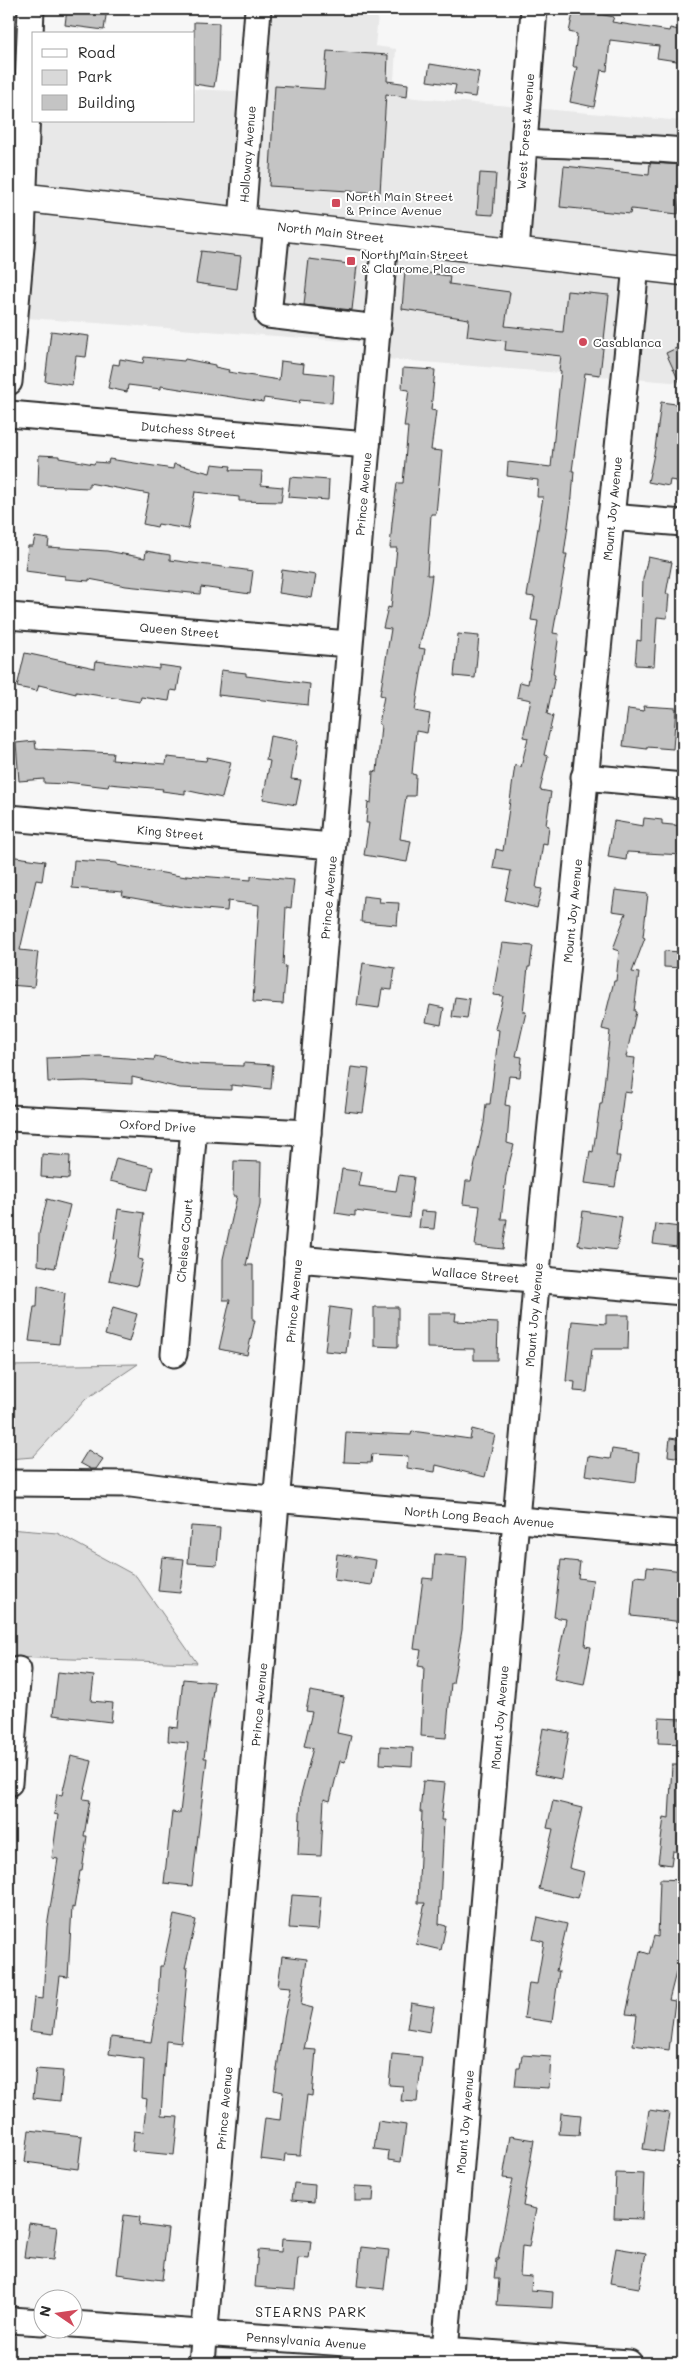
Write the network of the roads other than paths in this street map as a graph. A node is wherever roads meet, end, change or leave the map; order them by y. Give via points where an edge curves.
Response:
1 (31, 9) edge
2 (258, 9) edge
3 (534, 9) edge
4 (524, 142) junction
5 (683, 151) edge
6 (16, 197) edge
7 (242, 222) junction
8 (277, 226) junction
9 (385, 238) junction
10 (516, 252) junction
11 (636, 266) junction
12 (683, 271) edge
13 (378, 328) junction
14 (9, 382) edge
15 (9, 414) edge
16 (367, 445) junction
17 (610, 517) junction
18 (683, 523) edge
19 (9, 616) edge
20 (350, 644) junction
21 (584, 777) junction
22 (683, 786) edge
23 (9, 818) edge
24 (332, 846) junction
25 (9, 1118) edge
26 (194, 1128) junction
27 (308, 1133) junction
28 (297, 1259) junction
29 (538, 1279) junction
30 (683, 1292) edge
31 (174, 1354) dead end
32 (9, 1483) edge
33 (276, 1500) junction
34 (517, 1520) junction
35 (683, 1534) edge
36 (18, 1670) dead end
37 (9, 1783) edge
38 (9, 2320) edge
39 (32, 2321) edge
40 (82, 2325) edge
41 (204, 2334) junction
42 (445, 2357) edge
43 (202, 2363) edge
44 (629, 2363) edge

1 - 6 street
2 - 7 street, Holloway Avenue
3 - 4 street, West Forest Avenue
4 - 5 street
4 - 10 street, West Forest Avenue
6 - 7 main road, North Main Street
6 - 14 street via 22,236
7 - 8 main road, North Main Street
8 - 9 main road, North Main Street
8 - 13 street via 268,315
9 - 10 main road, North Main Street
9 - 13 street, Prince Avenue
10 - 11 main road, North Main Street
11 - 12 main road, North Main Street
11 - 17 street, Mount Joy Avenue
13 - 16 street, Prince Avenue
15 - 16 street, Dutchess Street
16 - 20 street, Prince Avenue
17 - 18 street
17 - 21 street, Mount Joy Avenue
19 - 20 street, Queen Street
20 - 24 street, Prince Avenue
21 - 22 street
21 - 29 street, Mount Joy Avenue
23 - 24 street, King Street
24 - 27 street, Prince Avenue
25 - 26 street, Oxford Drive
26 - 27 street, Oxford Drive
26 - 31 street, Chelsea Court
27 - 28 street, Prince Avenue
28 - 29 street, Wallace Street
28 - 33 street, Prince Avenue
29 - 30 street, Wallace Street
29 - 34 street, Mount Joy Avenue
32 - 33 street, North Long Beach Avenue via 131,1484
33 - 34 street, North Long Beach Avenue
33 - 41 street, Prince Avenue
34 - 35 street, North Long Beach Avenue
34 - 42 street, Mount Joy Avenue
36 - 37 street
38 - 39 street
40 - 41 street, Pennsylvania Avenue
41 - 42 street, Pennsylvania Avenue
41 - 43 street, Prince Avenue
42 - 44 street, Pennsylvania Avenue

